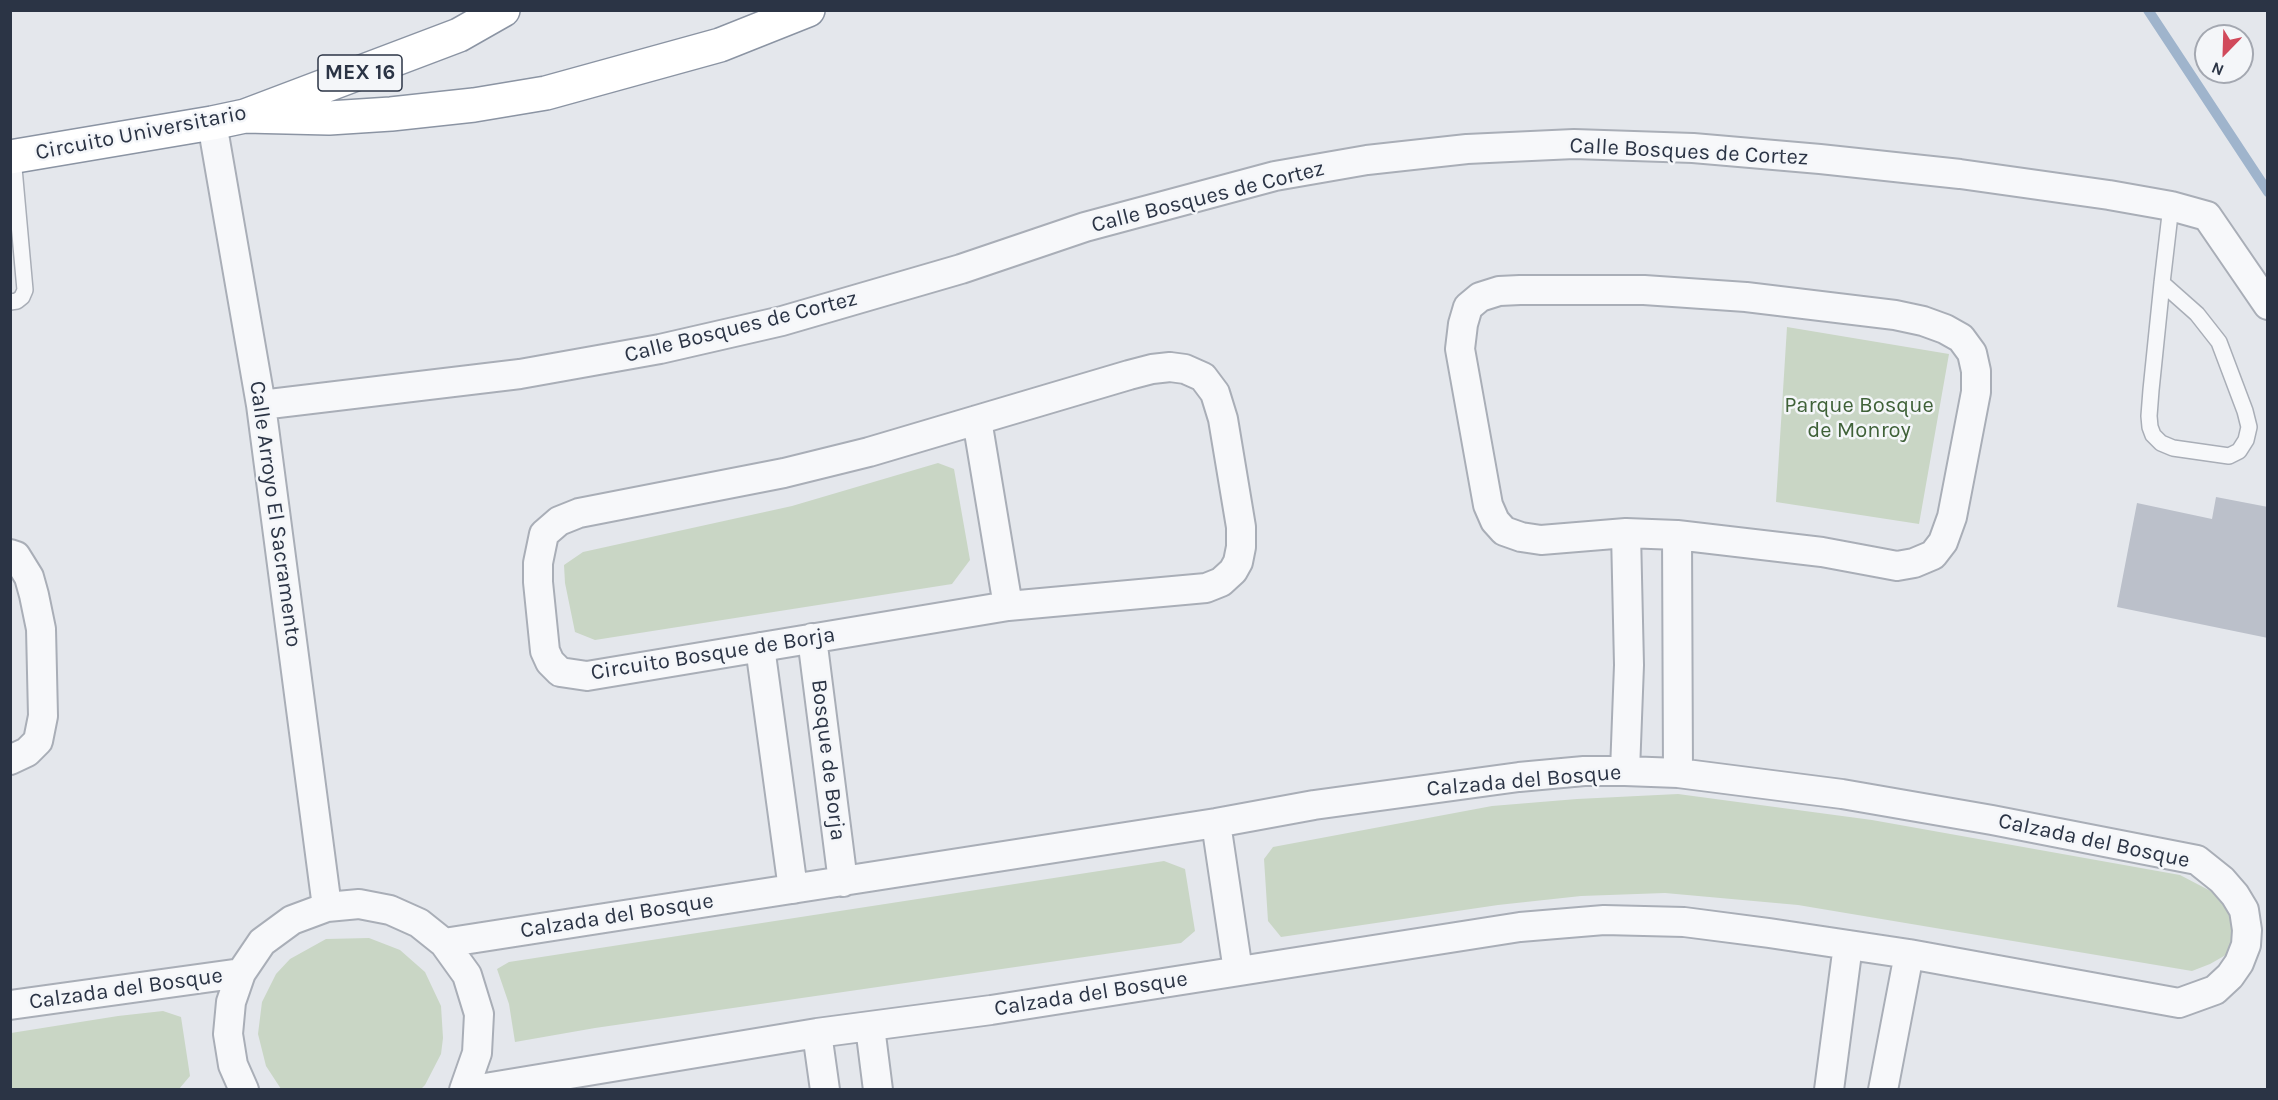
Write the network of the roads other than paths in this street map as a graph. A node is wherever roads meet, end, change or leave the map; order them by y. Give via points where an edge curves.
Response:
1 (503, 10) edge
2 (808, 10) edge
3 (244, 116) junction
4 (212, 123) junction
5 (12, 157) edge
6 (2171, 206) junction
7 (2162, 283) junction
8 (10, 302) edge
9 (2268, 305) edge
10 (261, 405) junction
11 (977, 420) junction
12 (1626, 533) junction
13 (1677, 535) junction
14 (10, 554) edge
15 (1008, 606) junction
16 (812, 638) junction
17 (760, 647) junction
18 (10, 760) edge
19 (1625, 771) junction
20 (1678, 773) junction
21 (1216, 823) junction
22 (843, 882) junction
23 (793, 889) junction
24 (327, 907) junction
25 (444, 943) junction
26 (1848, 945) junction
27 (1909, 954) junction
28 (1238, 971) junction
29 (241, 973) junction
30 (10, 1005) edge
31 (870, 1026) junction
32 (817, 1033) junction
33 (244, 1089) edge
34 (464, 1089) edge
35 (473, 1089) edge
36 (825, 1089) edge
37 (878, 1089) edge
38 (1829, 1089) edge
39 (1883, 1089) edge

1 - 3 highway, Circuito Universitario / MEX 16 via 459,34
2 - 3 highway via 720,45 546,93 391,114 330,118
3 - 4 highway, Circuito Universitario / MEX 16
4 - 5 highway, Circuito Universitario / MEX 16
4 - 10 street, Calle Arroyo El Sacramento
5 - 8 lane via 25,290 17,301
6 - 7 lane
6 - 9 street, Calle Bosques de Cortez via 2207,216
6 - 10 street, Calle Bosques de Cortez via 1960,174 1692,148 1574,144 1467,149 1367,160 1275,176 1085,227 961,269 782,321 660,349 520,374
7 - 7 lane via 2149,416 2153,435 2174,448 2229,456 2239,451 2249,427 2223,352 2210,328
10 - 24 street, Calle Arroyo El Sacramento
11 - 15 street
11 - 15 street, Circuito Bosque de Borja via 1152,369 1185,369 1203,377 1215,393 1241,527 1241,548 1233,571 1206,588
11 - 17 street, Circuito Bosque de Borja via 784,473 579,513 559,520 544,534 538,582 545,651 560,672 587,676
12 - 13 street
12 - 13 street via 1541,540 1504,531 1495,521 1488,505 1460,350 1468,307 1480,297 1520,290 1644,290 1746,297 1923,321 1961,338 1972,353 1976,392 1952,517 1943,542 1933,555 1897,566 1821,552
12 - 19 street via 1629,664
13 - 20 street
14 - 18 street via 16,556 29,577 34,595 41,629 44,716 38,741
15 - 16 street, Circuito Bosque de Borja
16 - 17 street, Circuito Bosque de Borja
16 - 22 street, Bosque de Borja
17 - 23 street
19 - 20 street, Calzada del Bosque
19 - 21 street, Calzada del Bosque via 1508,778
20 - 27 street, Calzada del Bosque via 1842,794 2197,860 2235,895 2244,910 2247,930 2247,945 2230,976 2216,990 2180,1003
21 - 22 street, Calzada del Bosque
21 - 28 street
22 - 23 street, Calzada del Bosque
23 - 25 street, Calzada del Bosque
24 - 25 street via 358,904 390,910 419,923
24 - 29 street via 292,920 262,942
25 - 34 street via 467,975 479,1014 477,1053
26 - 27 street, Calzada del Bosque
26 - 28 street, Calzada del Bosque via 1683,922 1604,920 1520,927
26 - 38 street
27 - 39 street
28 - 31 street, Calzada del Bosque
29 - 30 street, Calzada del Bosque
29 - 33 street via 231,1002 228,1034 233,1065
31 - 32 street, Calzada del Bosque
31 - 37 street
32 - 35 street, Calzada del Bosque
32 - 36 street

